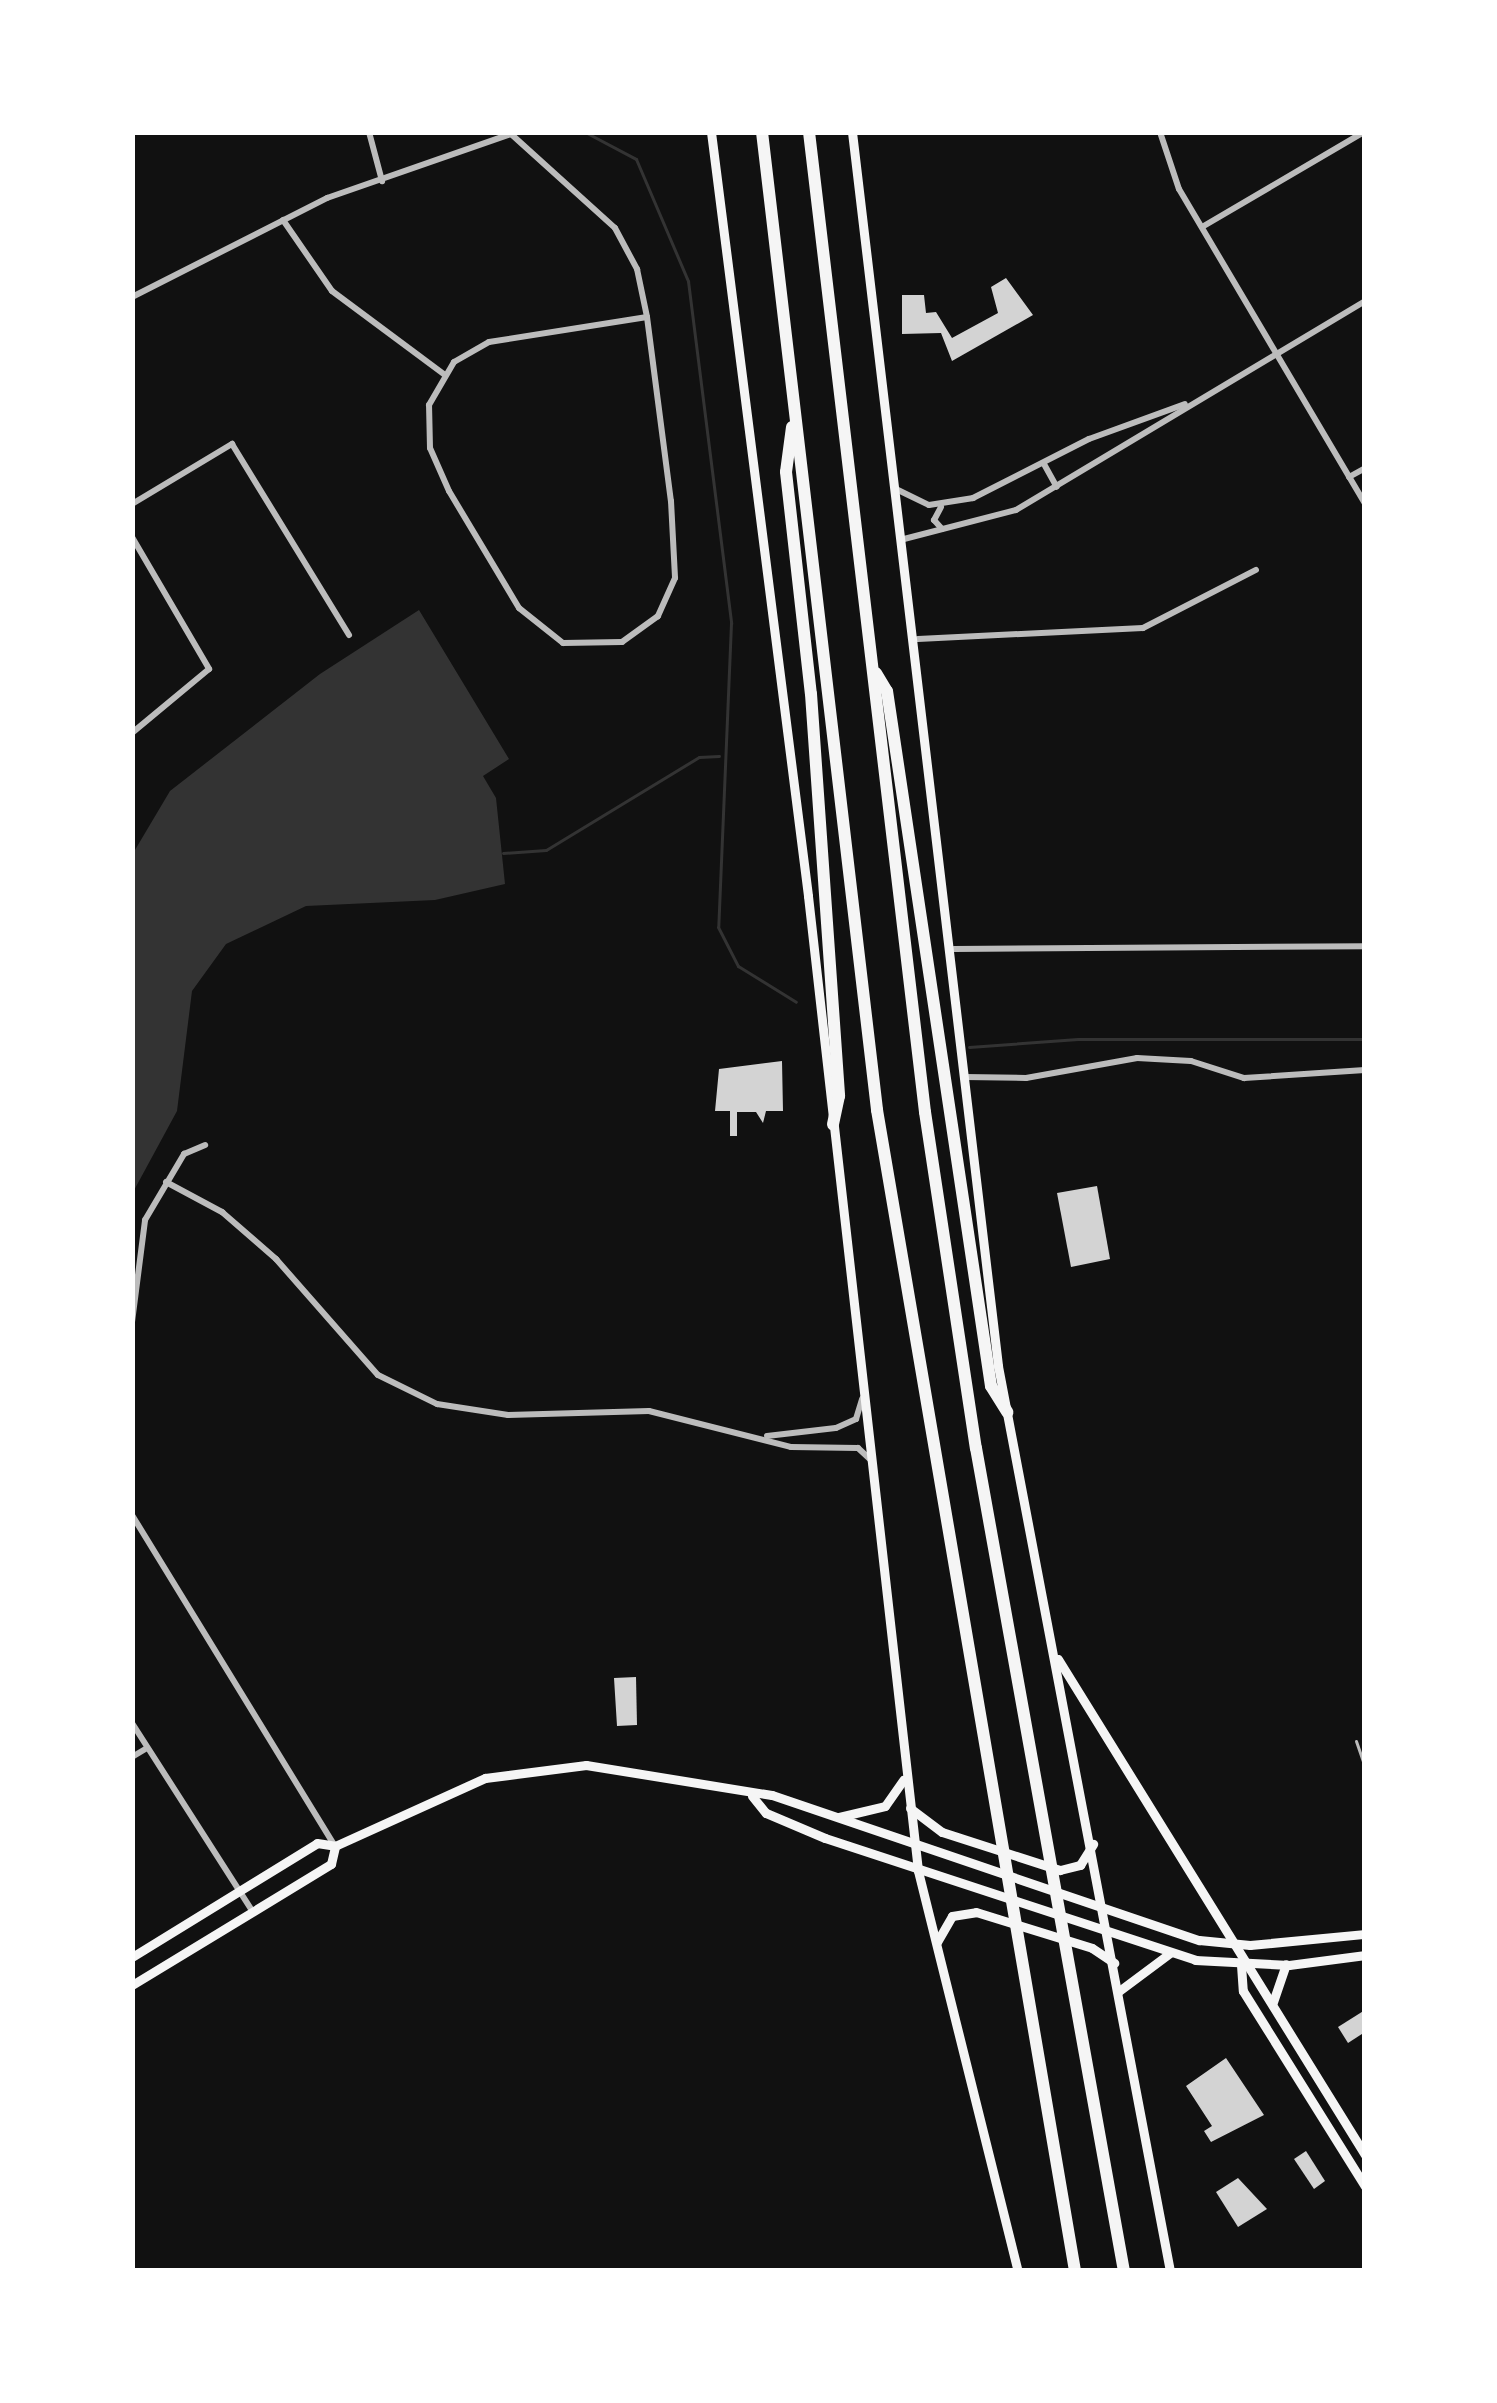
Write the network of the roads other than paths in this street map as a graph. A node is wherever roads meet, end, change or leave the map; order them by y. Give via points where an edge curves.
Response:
1 (369, 132) edge
2 (711, 132) edge
3 (762, 132) edge
4 (809, 132) edge
5 (852, 132) edge
6 (1160, 132) edge
7 (1364, 132) edge
8 (512, 133) edge
9 (382, 181) junction
10 (284, 220) junction
11 (1201, 228) junction
12 (132, 297) edge
13 (1365, 301) edge
14 (647, 317) junction
15 (1275, 354) junction
16 (445, 375) junction
17 (1194, 401) junction
18 (795, 408) junction
19 (1044, 464) junction
20 (1365, 468) edge
21 (1349, 477) junction
22 (1057, 487) junction
23 (898, 490) junction
24 (1365, 503) edge
25 (132, 505) edge
26 (944, 505) junction
27 (943, 530) junction
28 (132, 537) edge
29 (904, 539) junction
30 (1256, 570) dead end
31 (350, 635) dead end
32 (918, 639) junction
33 (872, 668) junction
34 (132, 734) edge
35 (1365, 946) edge
36 (954, 949) junction
37 (1365, 1070) edge
38 (965, 1077) junction
39 (833, 1124) junction
40 (205, 1145) dead end
41 (166, 1182) junction
42 (132, 1322) edge
43 (864, 1390) junction
44 (1007, 1412) junction
45 (764, 1437) junction
46 (871, 1460) junction
47 (132, 1514) edge
48 (1052, 1649) junction
49 (132, 1723) edge
50 (1356, 1741) dead end
51 (147, 1748) junction
52 (132, 1756) edge
53 (1365, 1767) edge
54 (904, 1775) junction
55 (752, 1796) junction
56 (910, 1808) junction
57 (834, 1817) junction
58 (1094, 1842) junction
59 (335, 1846) junction
60 (915, 1846) junction
61 (918, 1870) junction
62 (239, 1891) junction
63 (254, 1912) junction
64 (1108, 1912) junction
65 (1110, 1932) junction
66 (1365, 1934) edge
67 (938, 1942) junction
68 (1230, 1943) junction
69 (1170, 1953) junction
70 (1365, 1955) edge
71 (132, 1957) edge
72 (1114, 1963) junction
73 (1286, 1964) junction
74 (1241, 1965) junction
75 (132, 1985) edge
76 (1119, 1991) junction
77 (1273, 2002) junction
78 (1365, 2155) edge
79 (1365, 2186) edge
80 (1018, 2271) edge
81 (1075, 2271) edge
82 (1124, 2271) edge
83 (1170, 2271) edge

1 - 9 street
2 - 39 main road
3 - 18 highway
4 - 33 highway
5 - 23 main road
6 - 11 street
7 - 11 street
8 - 9 street
8 - 14 street via 615,228 637,269
9 - 10 street
10 - 12 street
10 - 16 street via 332,291
11 - 15 street
13 - 15 street
14 - 16 street via 489,342
14 - 16 street via 675,578 658,616 610,645 563,643 519,608 430,448 429,405
15 - 17 street
15 - 21 street
17 - 19 street
17 - 22 street
18 - 39 highway via 786,472 819,801 839,1096
18 - 81 highway via 877,1110
19 - 22 street
19 - 26 street
20 - 21 street
21 - 24 street
22 - 27 street via 998,517
23 - 26 street via 918,503
23 - 29 main road
25 - 31 street via 232,444
26 - 27 street via 934,520
27 - 29 street
28 - 34 street via 209,669
29 - 32 main road
30 - 32 street via 1143,628
32 - 36 main road
33 - 44 highway via 887,691 991,1386
33 - 82 highway via 928,1135
35 - 36 street
36 - 38 main road
37 - 38 street via 1244,1078 1191,1061 1137,1058 1026,1078
38 - 44 main road
39 - 43 main road
40 - 41 street via 184,1154
41 - 42 street via 139,1243
41 - 45 street via 222,1212 276,1259 378,1375 436,1404 508,1415 649,1411
43 - 45 street via 856,1419
43 - 46 main road
44 - 48 main road
45 - 46 street via 791,1447 858,1448
46 - 54 main road
47 - 59 street
48 - 58 main road
48 - 68 main road
49 - 51 street
50 - 53 lane
51 - 52 street
51 - 62 street
54 - 56 main road
54 - 57 main road via 885,1806
55 - 57 main road
55 - 59 main road via 664,1772 544,1767 429,1799
55 - 61 main road via 766,1813
56 - 58 main road via 942,1832 1060,1870 1085,1861
56 - 60 main road
57 - 60 main road
58 - 64 main road
59 - 62 main road via 317,1843
59 - 63 main road via 331,1864
60 - 61 main road
60 - 64 main road
61 - 65 main road
61 - 67 main road
62 - 63 street
62 - 71 main road
63 - 75 main road
64 - 65 main road
64 - 68 main road
65 - 69 main road
65 - 72 main road
66 - 68 main road
67 - 72 main road via 952,1916 976,1912 1091,1948
67 - 80 main road
68 - 74 main road
69 - 74 main road
69 - 76 main road
70 - 73 main road
72 - 76 main road
73 - 74 main road
73 - 77 main road
74 - 77 main road
74 - 79 main road via 1243,1991
76 - 83 main road
77 - 78 main road

